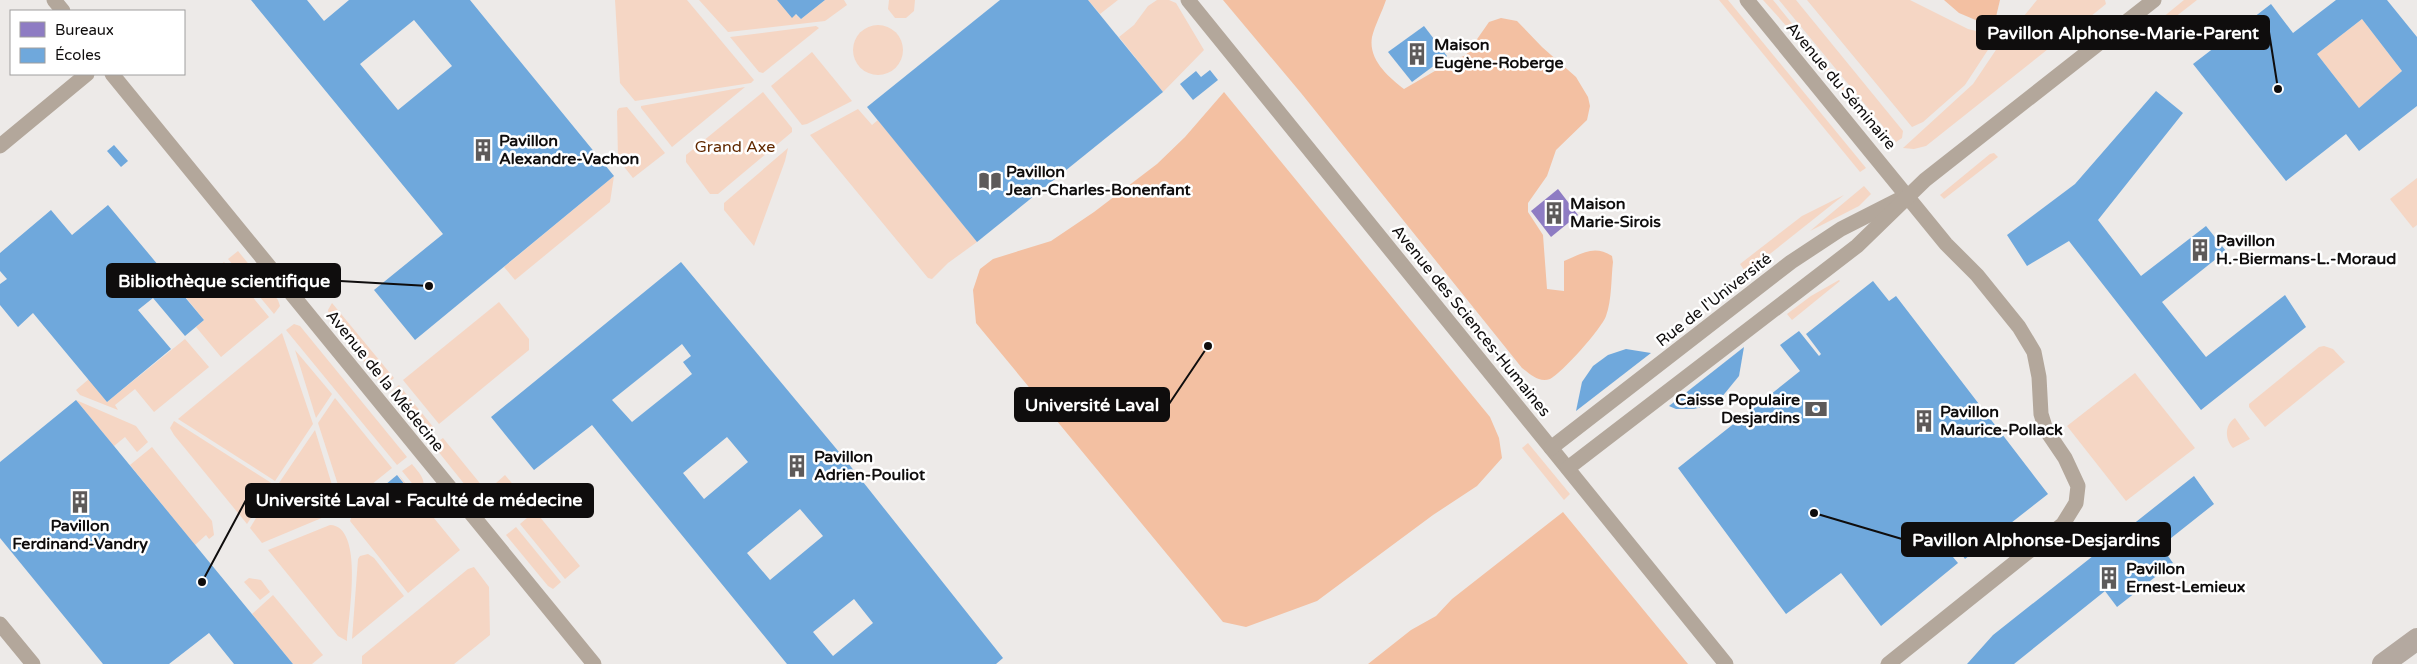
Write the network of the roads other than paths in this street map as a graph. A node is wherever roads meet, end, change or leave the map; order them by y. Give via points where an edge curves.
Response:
1 (54, 0) edge
2 (1188, 0) edge
3 (1747, 0) edge
4 (2154, 0) edge
5 (62, 10) edge
6 (86, 75) edge
7 (113, 75) edge
8 (0, 146) edge
9 (1908, 195) junction
10 (1551, 448) junction
11 (1568, 468) junction
12 (0, 624) edge
13 (2417, 639) edge
14 (33, 664) edge
15 (594, 664) edge
16 (1726, 664) edge
17 (1888, 664) edge
18 (2383, 664) edge

1 - 5 street
2 - 10 street, Avenue des Sciences-Humaines
3 - 9 street, Avenue du Séminaire
4 - 9 street, Rue de l'Université
6 - 8 street
7 - 15 street, Avenue de la Médecine
9 - 10 street, Rue de l'Université via 1841,229 1791,262
9 - 11 street, Rue de l'Université via 1877,229 1829,269
9 - 17 street, Avenue du Séminaire via 1946,244 1977,275 2028,341 2037,362 2041,414 2046,430 2075,478 2078,493 2076,503 2063,524
10 - 11 street, Avenue des Sciences-Humaines
11 - 16 street, Avenue des Sciences-Humaines
12 - 14 street
13 - 18 main road

